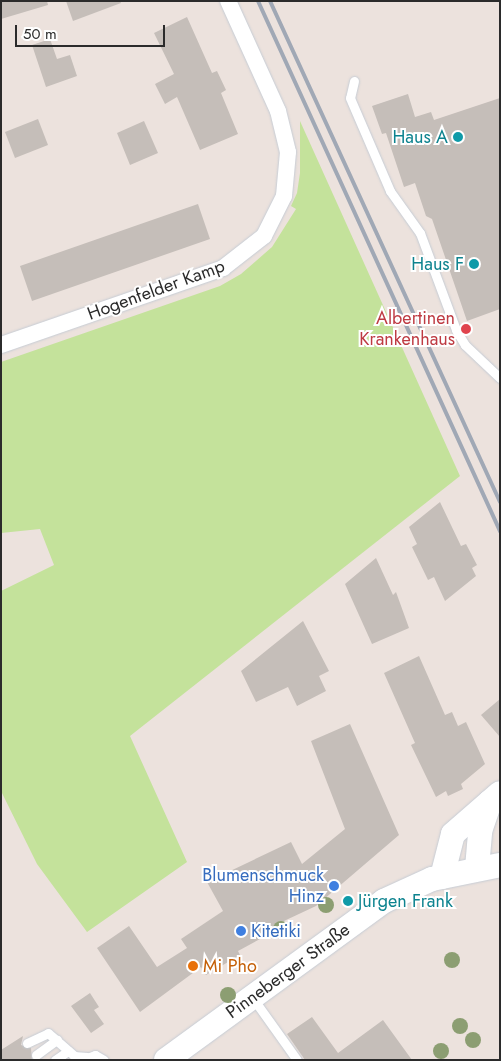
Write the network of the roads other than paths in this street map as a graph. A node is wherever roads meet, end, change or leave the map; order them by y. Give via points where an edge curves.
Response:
1 (228, 1) edge
2 (354, 81) dead end
3 (1, 345) edge
4 (500, 378) edge
5 (495, 797) edge
6 (488, 867) edge
7 (442, 877) junction
8 (252, 997) junction
9 (57, 1040) junction
10 (27, 1043) dead end
11 (68, 1051) junction
12 (36, 1055) dead end
13 (84, 1058) edge
14 (55, 1060) edge
15 (104, 1060) edge
16 (166, 1060) edge
17 (298, 1060) edge

1 - 3 street, Hogenfelder Kamp via 278,111 288,152 284,196 264,236 224,268
2 - 4 lane via 350,98 390,191 420,233 456,330 465,345
5 - 6 main road via 480,831
5 - 7 main road via 453,834
6 - 7 main road, Pinneberger Straße
7 - 8 main road, Pinneberger Straße via 410,889 371,910
8 - 16 main road, Pinneberger Straße
8 - 17 lane
9 - 10 lane via 45,1032
9 - 11 lane
9 - 12 lane
11 - 13 lane
11 - 14 lane
13 - 15 lane via 95,1055

